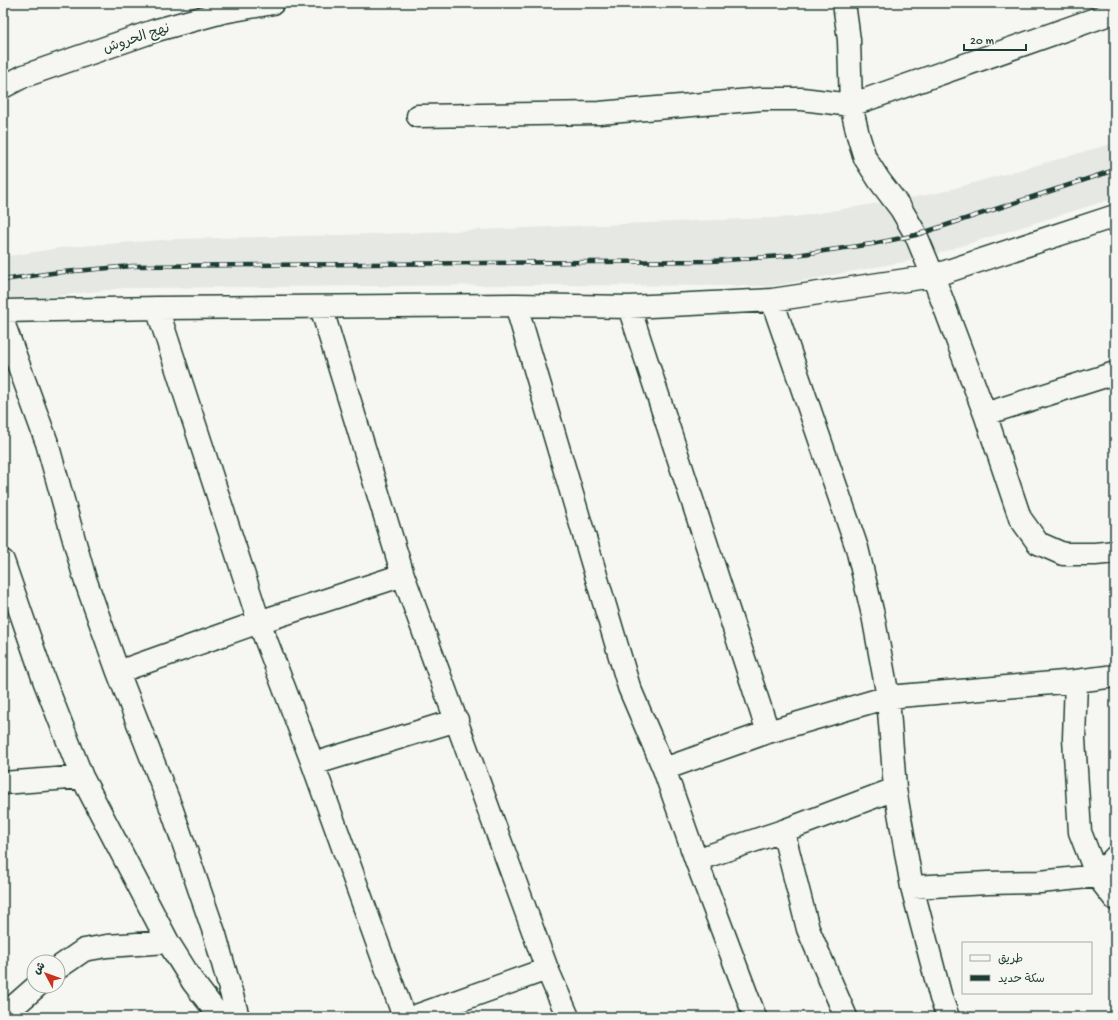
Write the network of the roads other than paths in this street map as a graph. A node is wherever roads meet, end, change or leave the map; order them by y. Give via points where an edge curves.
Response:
1 (273, 3) edge
2 (844, 3) edge
3 (220, 7) edge
4 (1115, 12) edge
5 (3, 87) edge
6 (851, 105) junction
7 (418, 116) dead end
8 (1115, 216) edge
9 (933, 276) junction
10 (772, 300) junction
11 (516, 305) junction
12 (321, 306) junction
13 (629, 307) junction
14 (157, 308) junction
15 (3, 311) edge
16 (3, 322) edge
17 (1115, 373) edge
18 (985, 414) junction
19 (1115, 552) edge
20 (3, 561) edge
21 (403, 575) junction
22 (259, 622) junction
23 (118, 672) junction
24 (1115, 676) edge
25 (1076, 681) junction
26 (888, 697) junction
27 (457, 720) junction
28 (768, 732) junction
29 (313, 764) junction
30 (664, 769) junction
31 (82, 777) junction
32 (3, 783) edge
33 (895, 790) junction
34 (783, 831) junction
35 (1115, 857) edge
36 (696, 860) junction
37 (1097, 876) junction
38 (912, 887) junction
39 (1115, 899) edge
40 (168, 942) junction
41 (66, 962) edge
42 (547, 969) junction
43 (28, 994) edge
44 (3, 1014) edge
45 (220, 1017) edge
46 (238, 1017) edge
47 (404, 1017) edge
48 (413, 1017) edge
49 (568, 1017) edge
50 (755, 1017) edge
51 (846, 1017) edge
52 (948, 1017) edge

1 - 3 street, نهج الحروش
2 - 6 street via 849,40
3 - 5 street, نهج الحروش via 24,76
4 - 6 street
6 - 7 street via 802,99 762,99 599,113
6 - 9 street via 865,158 916,235
8 - 9 street
9 - 10 street
9 - 18 street
10 - 13 street
10 - 26 street via 858,548
11 - 12 street
11 - 13 street
11 - 30 street via 629,687
12 - 14 street
12 - 21 street
13 - 28 street
14 - 15 street
14 - 22 street
16 - 23 street via 47,443 85,579
17 - 18 street
18 - 19 street via 1020,518 1038,542 1063,554
20 - 31 street via 44,680
21 - 22 street
21 - 27 street
22 - 23 street
22 - 29 street
23 - 46 street via 172,810 215,935
24 - 25 street
25 - 26 street
25 - 37 street via 1074,739 1080,832
26 - 28 street
26 - 33 street
27 - 29 street
27 - 42 street
28 - 30 street
29 - 47 street
30 - 36 street
31 - 32 street
31 - 40 street
33 - 34 street
33 - 38 street
34 - 36 street
34 - 51 street via 808,929
35 - 37 street
36 - 50 street
37 - 38 street via 1040,882
37 - 39 street
38 - 52 street
40 - 41 street via 84,950
40 - 45 street via 193,982
42 - 48 street
42 - 49 street
43 - 44 street

